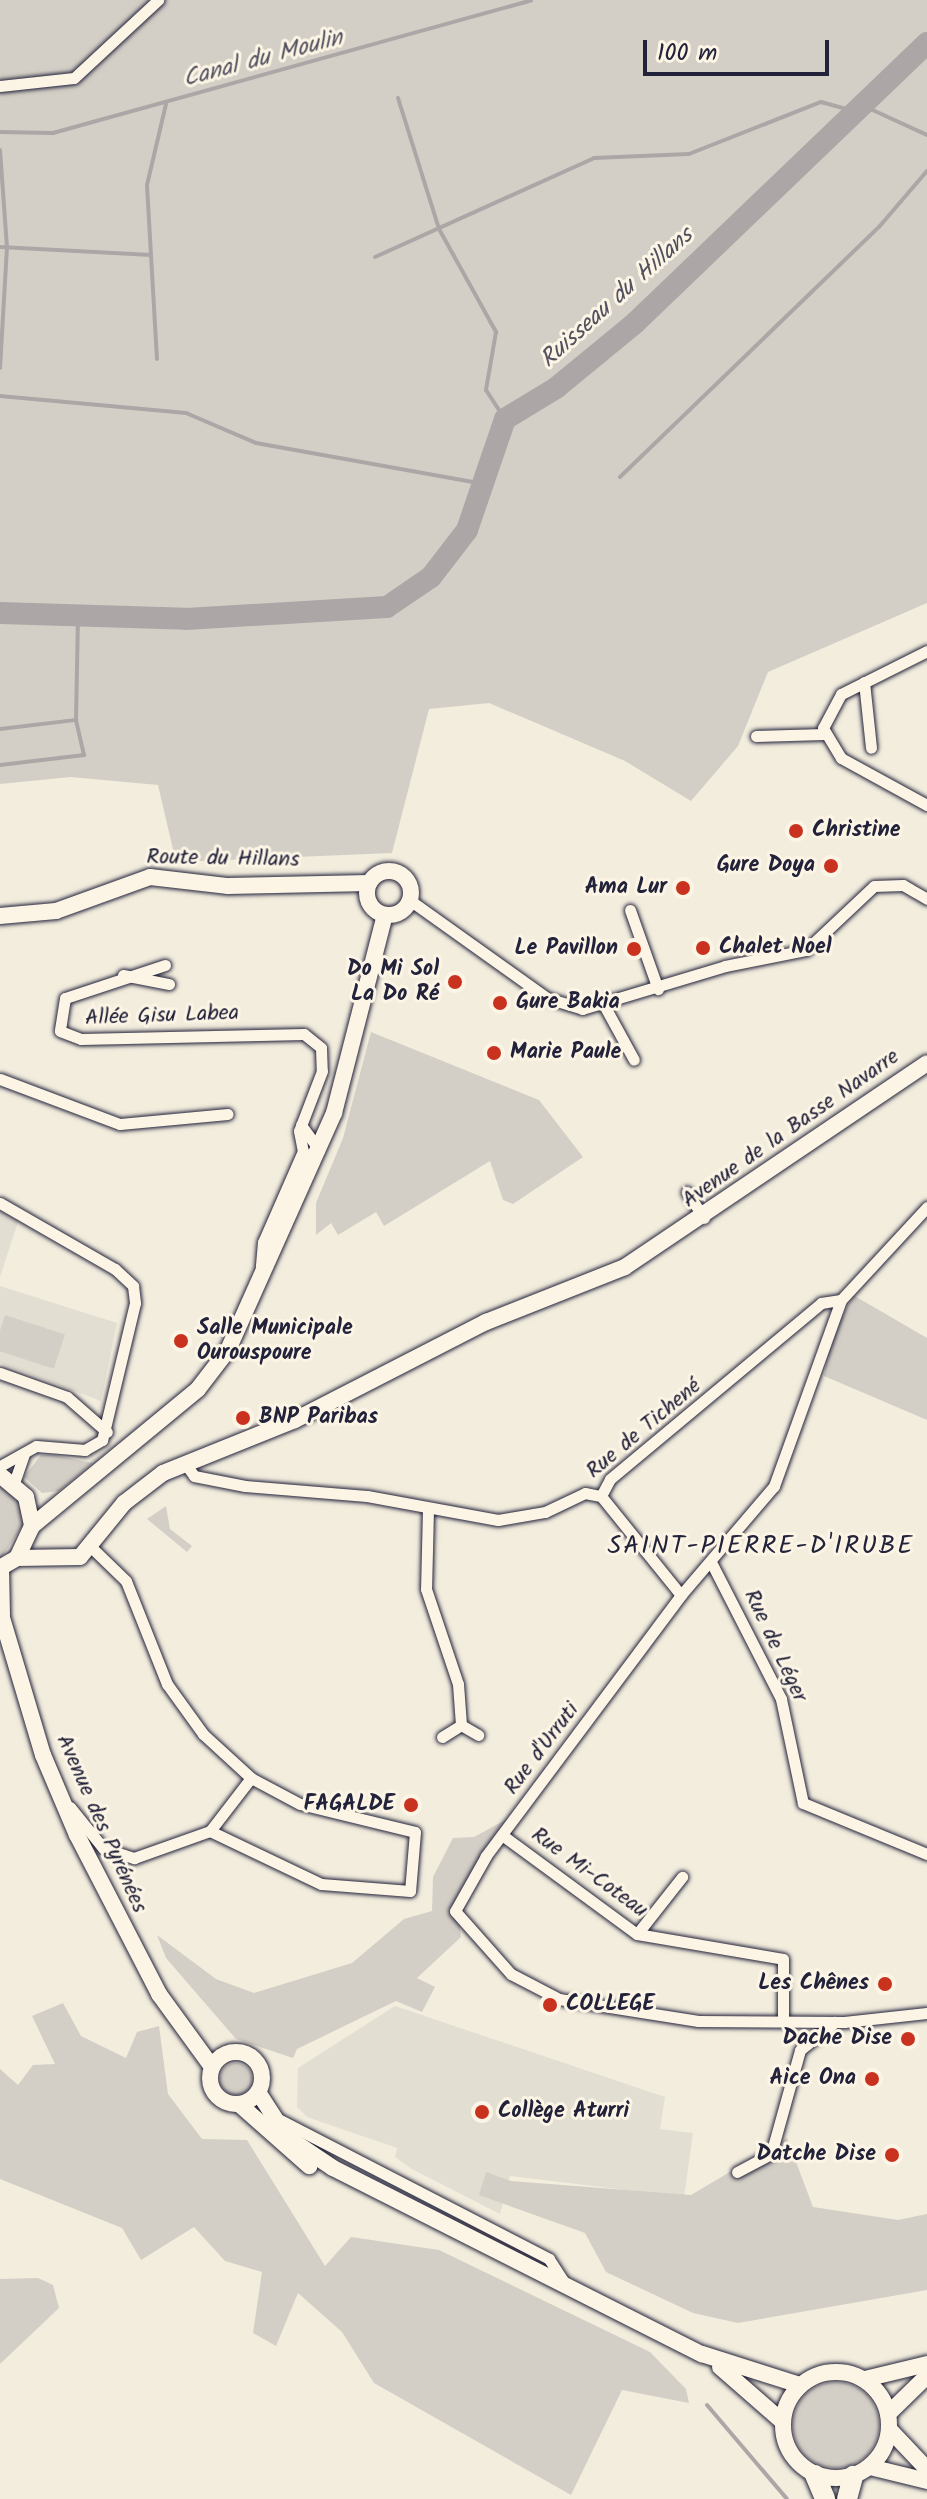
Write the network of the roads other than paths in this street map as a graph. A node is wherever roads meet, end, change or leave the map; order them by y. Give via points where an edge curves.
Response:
1 (158, 0) edge
2 (0, 86) edge
3 (927, 651) edge
4 (864, 682) junction
5 (824, 734) junction
6 (756, 736) dead end
7 (871, 748) dead end
8 (927, 805) edge
9 (363, 881) junction
10 (927, 899) edge
11 (411, 901) junction
12 (630, 910) dead end
13 (385, 915) junction
14 (0, 916) edge
15 (165, 965) dead end
16 (122, 975) junction
17 (169, 984) dead end
18 (658, 989) junction
19 (605, 1007) junction
20 (634, 1060) dead end
21 (927, 1063) edge
22 (0, 1079) edge
23 (228, 1114) dead end
24 (301, 1125) junction
25 (319, 1150) junction
26 (687, 1192) dead end
27 (0, 1203) edge
28 (927, 1207) edge
29 (704, 1219) junction
30 (260, 1280) junction
31 (841, 1300) junction
32 (0, 1373) edge
33 (107, 1432) junction
34 (27, 1450) junction
35 (184, 1462) junction
36 (0, 1466) edge
37 (7, 1479) edge
38 (599, 1496) junction
39 (26, 1497) junction
40 (58, 1503) junction
41 (428, 1509) junction
42 (32, 1527) junction
43 (92, 1548) junction
44 (53, 1557) junction
45 (17, 1558) junction
46 (712, 1564) junction
47 (0, 1568) edge
48 (681, 1595) junction
49 (1, 1613) edge
50 (442, 1737) dead end
51 (251, 1778) junction
52 (57, 1790) junction
53 (210, 1831) junction
54 (502, 1835) junction
55 (927, 1854) edge
56 (682, 1877) dead end
57 (637, 1934) junction
58 (927, 2013) edge
59 (783, 2020) junction
60 (835, 2022) junction
61 (191, 2035) junction
62 (227, 2053) junction
63 (212, 2067) junction
64 (258, 2092) junction
65 (239, 2104) junction
66 (269, 2113) junction
67 (737, 2172) dead end
68 (450, 2230) junction
69 (566, 2285) junction
70 (702, 2354) junction
71 (927, 2364) edge
72 (927, 2376) edge
73 (865, 2379) junction
74 (800, 2385) junction
75 (782, 2421) junction
76 (889, 2422) junction
77 (927, 2469) edge
78 (861, 2471) junction
79 (815, 2475) junction
80 (927, 2481) edge
81 (825, 2499) edge
82 (847, 2499) edge

1 - 2 street via 74,78
3 - 4 street
4 - 5 street via 833,701
4 - 7 street
5 - 6 street
5 - 8 street via 841,758
9 - 11 main road via 381,872 398,872 410,884
9 - 13 main road via 368,899
9 - 14 main road, Route du Hillans via 239,886 150,877 56,911
10 - 18 street via 903,885 874,886 816,946
11 - 13 main road
11 - 19 street via 547,998 571,1008
12 - 18 street
13 - 25 main road via 342,1090
15 - 16 street, Allée Gisu Labea
16 - 17 street
16 - 24 street, Allée Gisu Labea via 65,998 60,1031 81,1039 304,1034 315,1039 324,1061
18 - 19 street
19 - 20 street
21 - 29 main road, Avenue de la Basse Navarre via 868,1096
22 - 23 street via 120,1124
24 - 25 street
24 - 30 street, Allée Gisu Labea via 303,1151 263,1242
25 - 30 main road
26 - 29 street
27 - 33 street via 133,1286
28 - 31 street, Rue de Tichené
29 - 35 main road, Avenue de la Basse Navarre via 596,1281 486,1322 295,1420
30 - 40 main road via 228,1350 198,1389 84,1490
31 - 38 street, Rue de Tichené via 821,1303 610,1479
31 - 46 street, Rue d'Urruti via 774,1486
32 - 33 street via 67,1397
33 - 34 street via 85,1450
34 - 36 street
34 - 37 street
35 - 41 street, Rue de Tichené via 199,1477
35 - 43 main road, Avenue de la Basse Navarre via 124,1503
37 - 39 main road
38 - 41 street, Rue de Tichené via 511,1520
38 - 48 street
39 - 40 main road
39 - 42 main road
40 - 42 main road
41 - 50 street via 426,1589 472,1730
42 - 44 main road
42 - 45 main road
43 - 44 main road via 68,1560
43 - 51 street via 126,1581 184,1712
44 - 45 main road
45 - 47 main road
46 - 48 street, Rue d'Urruti
46 - 55 street, Rue de Léger via 781,1699 803,1803
47 - 49 main road, Avenue des Pyrénées
48 - 54 street, Rue d'Urruti
49 - 52 main road, Avenue des Pyrénées
51 - 53 street
51 - 53 street via 330,1816 415,1832 410,1891 321,1884
52 - 53 street via 103,1848 120,1855 144,1857
52 - 61 main road, Avenue des Pyrénées via 159,1994
54 - 57 street, Rue Mi-Coteau
54 - 59 street, Rue d'Urruti via 455,1911 476,1943 528,1987 698,2021
56 - 57 street
57 - 59 street, Rue Mi-Coteau via 783,1959
58 - 60 street
59 - 60 street
60 - 67 street via 800,2050 771,2154
61 - 62 main road, Avenue des Pyrénées
61 - 63 main road, Avenue des Pyrénées
62 - 63 main road
62 - 64 main road via 257,2063
63 - 65 main road via 215,2094
64 - 65 main road
64 - 66 main road
65 - 68 main road via 312,2169
66 - 68 main road via 301,2149
66 - 69 street via 549,2259
68 - 69 main road
69 - 70 main road
70 - 74 main road
70 - 75 main road
71 - 73 main road
72 - 76 main road
73 - 74 main road via 832,2371
73 - 76 main road
74 - 75 main road
75 - 79 main road via 790,2453
76 - 77 main road
76 - 78 main road
78 - 79 main road
78 - 80 main road
78 - 82 highway
79 - 81 highway

